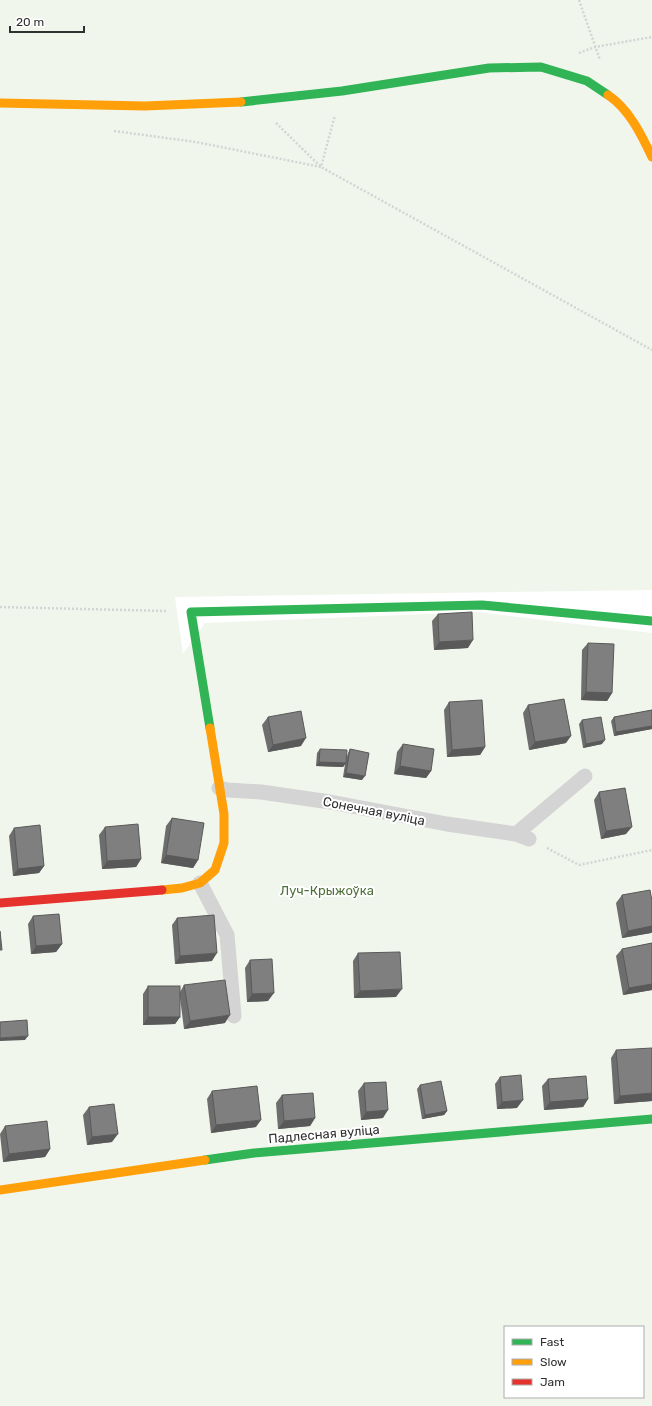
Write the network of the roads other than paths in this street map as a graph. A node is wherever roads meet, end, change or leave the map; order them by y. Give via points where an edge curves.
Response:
1 (0, 103) edge
2 (652, 157) edge
3 (652, 620) edge
4 (585, 776) dead end
5 (219, 788) junction
6 (200, 883) junction
7 (0, 903) edge
8 (234, 1016) dead end
9 (652, 1119) edge
10 (0, 1190) edge

1 - 2 street via 145,106 253,101 342,91 489,68 541,67 588,81 617,101 640,131
3 - 5 street via 482,605 191,612
4 - 5 lane, Сонечная вуліца via 523,836 322,801
5 - 6 street via 224,814 224,843 215,870
6 - 7 street via 182,888
6 - 8 lane via 227,935
9 - 10 street, Падлесная вуліца via 254,1153

